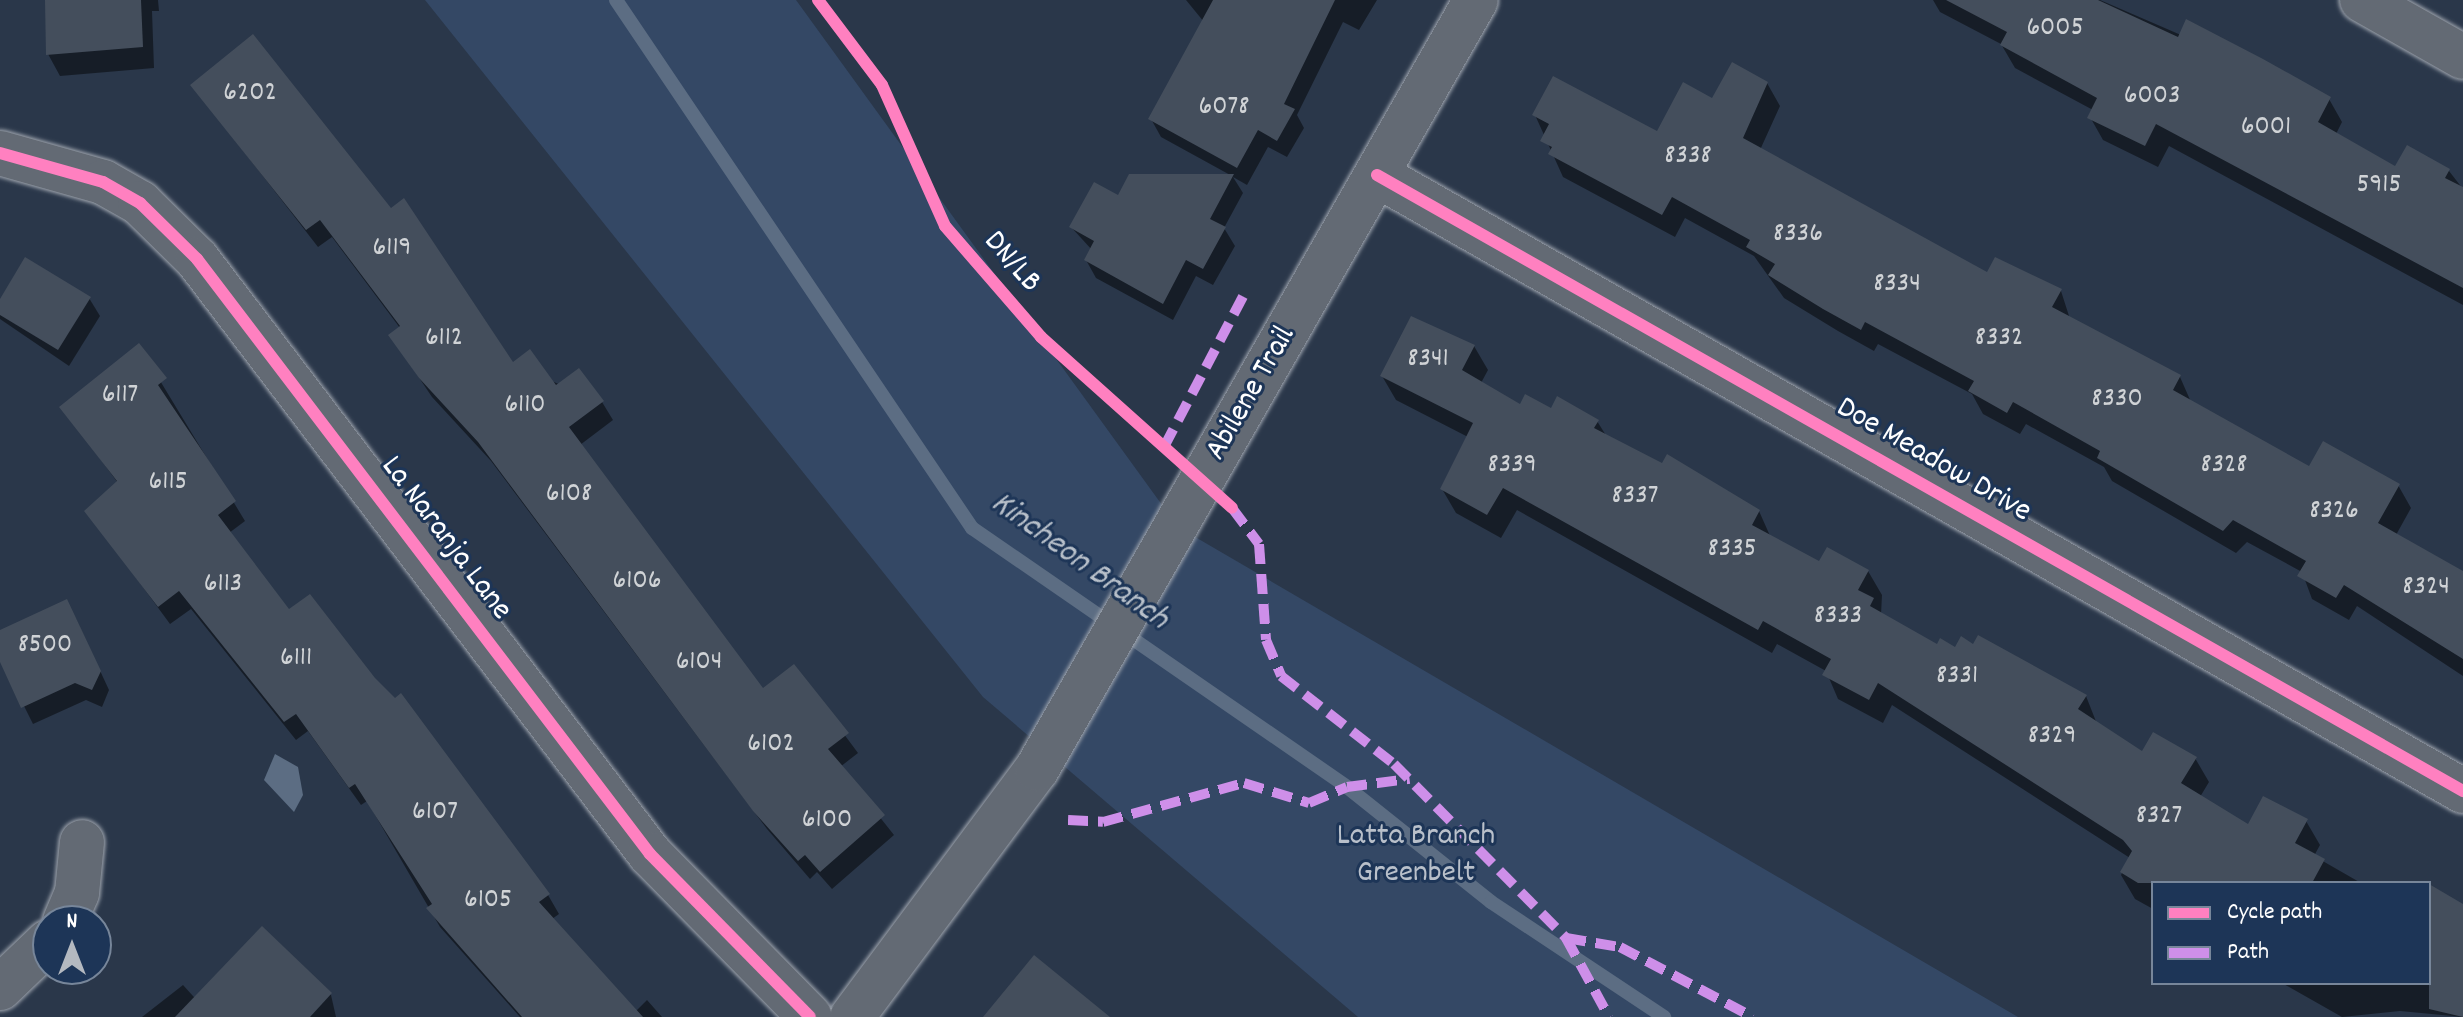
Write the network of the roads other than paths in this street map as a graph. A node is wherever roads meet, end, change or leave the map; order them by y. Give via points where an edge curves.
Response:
1 (1476, 0) edge
2 (2362, 0) edge
3 (2463, 57) edge
4 (0, 153) edge
5 (1377, 175) junction
6 (2463, 791) edge
7 (82, 842) dead end
8 (72, 905) edge
9 (32, 957) edge
10 (0, 988) edge
11 (810, 1017) edge
12 (852, 1017) edge

1 - 5 street, Abilene Trail
2 - 3 street
4 - 11 street, La Naranja Lane via 103,182 140,203 197,259 650,854
5 - 6 street, Doe Meadow Drive
5 - 12 street, Abilene Trail via 1037,769
7 - 8 street
9 - 10 street

